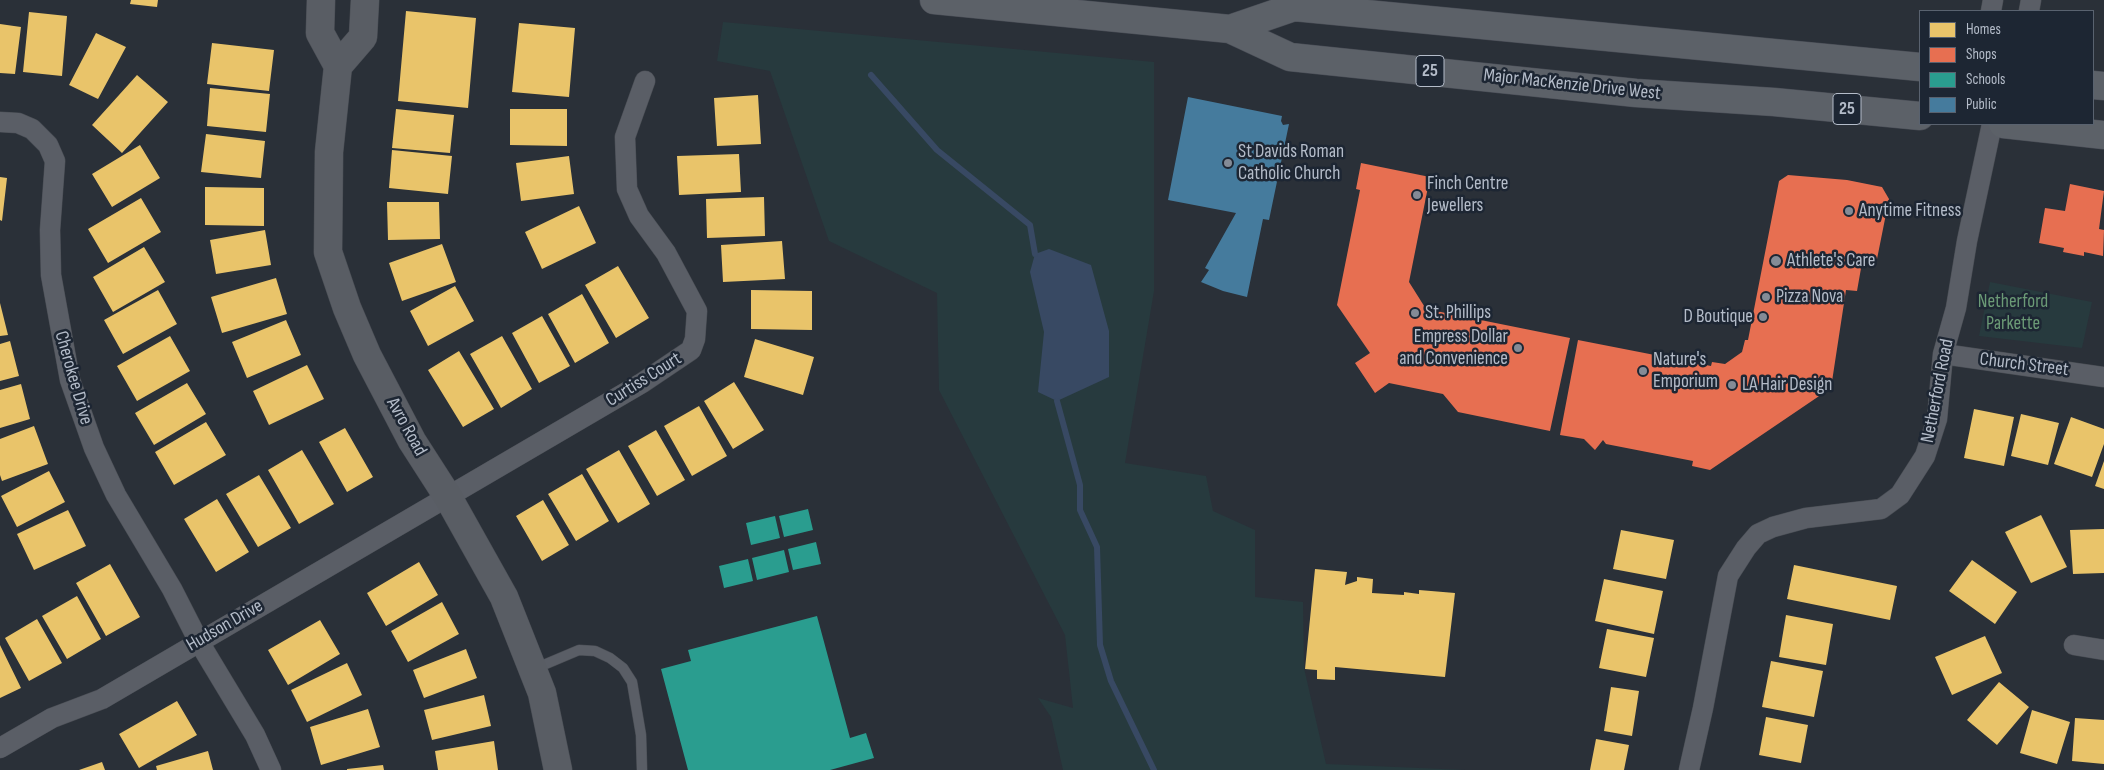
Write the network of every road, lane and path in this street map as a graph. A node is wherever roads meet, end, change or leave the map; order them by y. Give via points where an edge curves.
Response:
1 (321, 0) edge
2 (365, 0) edge
3 (934, 0) edge
4 (1230, 28) junction
5 (338, 66) junction
6 (1919, 67) edge
7 (645, 81) dead end
8 (1919, 116) edge
9 (0, 122) edge
10 (1992, 125) edge
11 (2012, 125) edge
12 (2104, 135) edge
13 (1943, 354) junction
14 (2104, 377) edge
15 (448, 497) junction
16 (199, 642) junction
17 (2074, 645) dead end
18 (2104, 650) edge
19 (534, 669) junction
20 (0, 748) edge
21 (271, 770) edge
22 (558, 770) edge
23 (642, 770) edge
24 (1689, 770) edge

1 - 5 street via 320,32
2 - 5 street via 363,37
3 - 4 main road, Major MacKenzie Drive West / 25
4 - 6 main road, Major MacKenzie Drive West / 25 via 1294,7
4 - 8 main road, Major MacKenzie Drive West / 25 via 1290,57 1636,93
5 - 15 street, Avro Road via 329,152 328,252 367,355 412,441
7 - 15 street, Curtiss Court via 626,137 627,189 638,216 666,253 697,311 691,350
9 - 16 street, Cherokee Drive via 32,129 48,145 55,161 50,275 70,380 94,448 116,495 172,589
10 - 13 street, Netherford Road via 1966,241 1956,308
11 - 12 main road
13 - 14 street, Church Street
13 - 24 street, Netherford Road via 1936,419 1925,456 1893,501 1880,509 1806,518 1773,527 1758,534 1738,558 1728,576 1723,597
15 - 16 street, Hudson Drive
15 - 19 street, Avro Road via 504,597
16 - 20 street, Hudson Drive via 102,699 52,718
16 - 21 street, Cherokee Drive via 255,735
17 - 18 street
19 - 22 street, Avro Road
19 - 23 lane via 579,650 610,658 623,668 632,682 641,735

